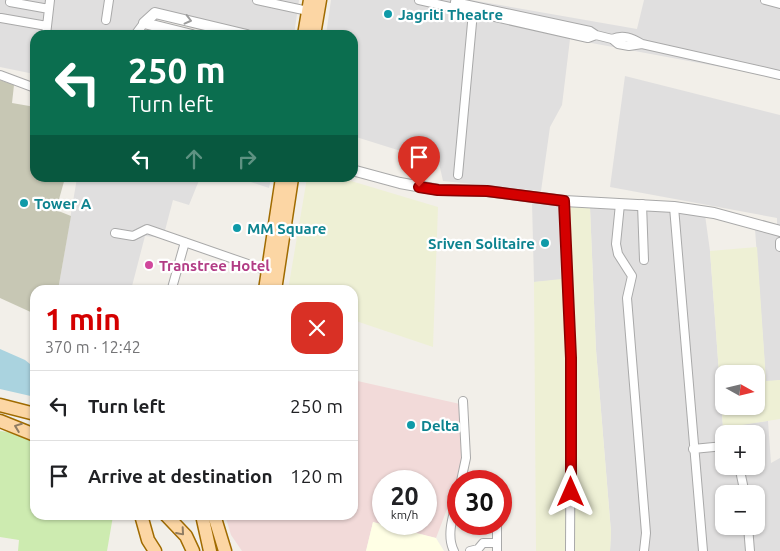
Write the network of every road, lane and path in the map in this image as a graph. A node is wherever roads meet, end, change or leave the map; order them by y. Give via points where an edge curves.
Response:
1 (109, 0) edge
2 (257, 0) edge
3 (320, 0) edge
4 (419, 0) edge
5 (442, 0) edge
6 (766, 0) edge
7 (10, 2) dead end
8 (50, 4) edge
9 (780, 4) edge
10 (478, 5) edge
11 (309, 6) edge
12 (1, 18) edge
13 (106, 20) dead end
14 (144, 23) junction
15 (47, 26) junction
16 (47, 30) edge
17 (139, 30) edge
18 (172, 30) edge
19 (226, 30) edge
20 (305, 30) edge
21 (315, 30) edge
22 (0, 75) edge
23 (780, 75) edge
24 (30, 86) edge
25 (358, 172) edge
26 (458, 175) dead end
27 (281, 182) edge
28 (291, 182) edge
29 (564, 201) junction
30 (620, 204) junction
31 (642, 204) junction
32 (674, 207) junction
33 (780, 231) edge
34 (115, 233) dead end
35 (185, 242) junction
36 (780, 242) edge
37 (780, 247) edge
38 (644, 260) dead end
39 (268, 271) junction
40 (173, 285) edge
41 (267, 285) edge
42 (276, 285) edge
43 (463, 401) dead end
44 (0, 405) edge
45 (30, 413) edge
46 (0, 422) edge
47 (30, 433) edge
48 (715, 447) edge
49 (693, 449) junction
50 (463, 470) edge
51 (142, 520) edge
52 (171, 520) edge
53 (203, 520) edge
54 (216, 520) edge
55 (450, 535) edge
56 (749, 535) edge
57 (497, 547) edge
58 (155, 551) edge
59 (192, 551) edge
60 (210, 551) edge
61 (225, 551) edge
62 (454, 551) edge
63 (470, 551) edge
64 (570, 551) edge
65 (644, 551) edge
66 (703, 551) edge
67 (750, 551) edge

1 - 13 street
2 - 11 street
3 - 21 main road
4 - 10 street
5 - 10 street
6 - 9 street
7 - 8 street
8 - 15 street
10 - 23 street via 588,38 631,38 642,44
10 - 26 street
11 - 20 main road
12 - 15 street
14 - 17 street
14 - 18 street
14 -> 19 street via 155,13
15 - 16 street
22 - 24 street
25 - 29 street via 438,190 487,191
27 - 39 main road
28 - 42 main road
29 - 30 street
29 - 64 street via 571,358
30 - 31 street
30 - 65 street via 616,244 618,254 632,276 628,298 646,533
31 - 32 street
31 - 38 street
32 - 33 street via 714,213
32 - 49 street
34 - 35 street via 133,236 145,229
35 - 39 street
35 - 40 street
36 - 37 street
39 - 41 main road
43 - 50 street via 466,458
44 - 45 main road
47 -> 46 main road
48 - 49 street
49 - 66 street
51 - 58 main road
52 -> 59 main road via 186,536
53 - 60 main road
54 - 61 main road
55 - 62 street
56 - 67 street
57 - 63 street via 483,543

